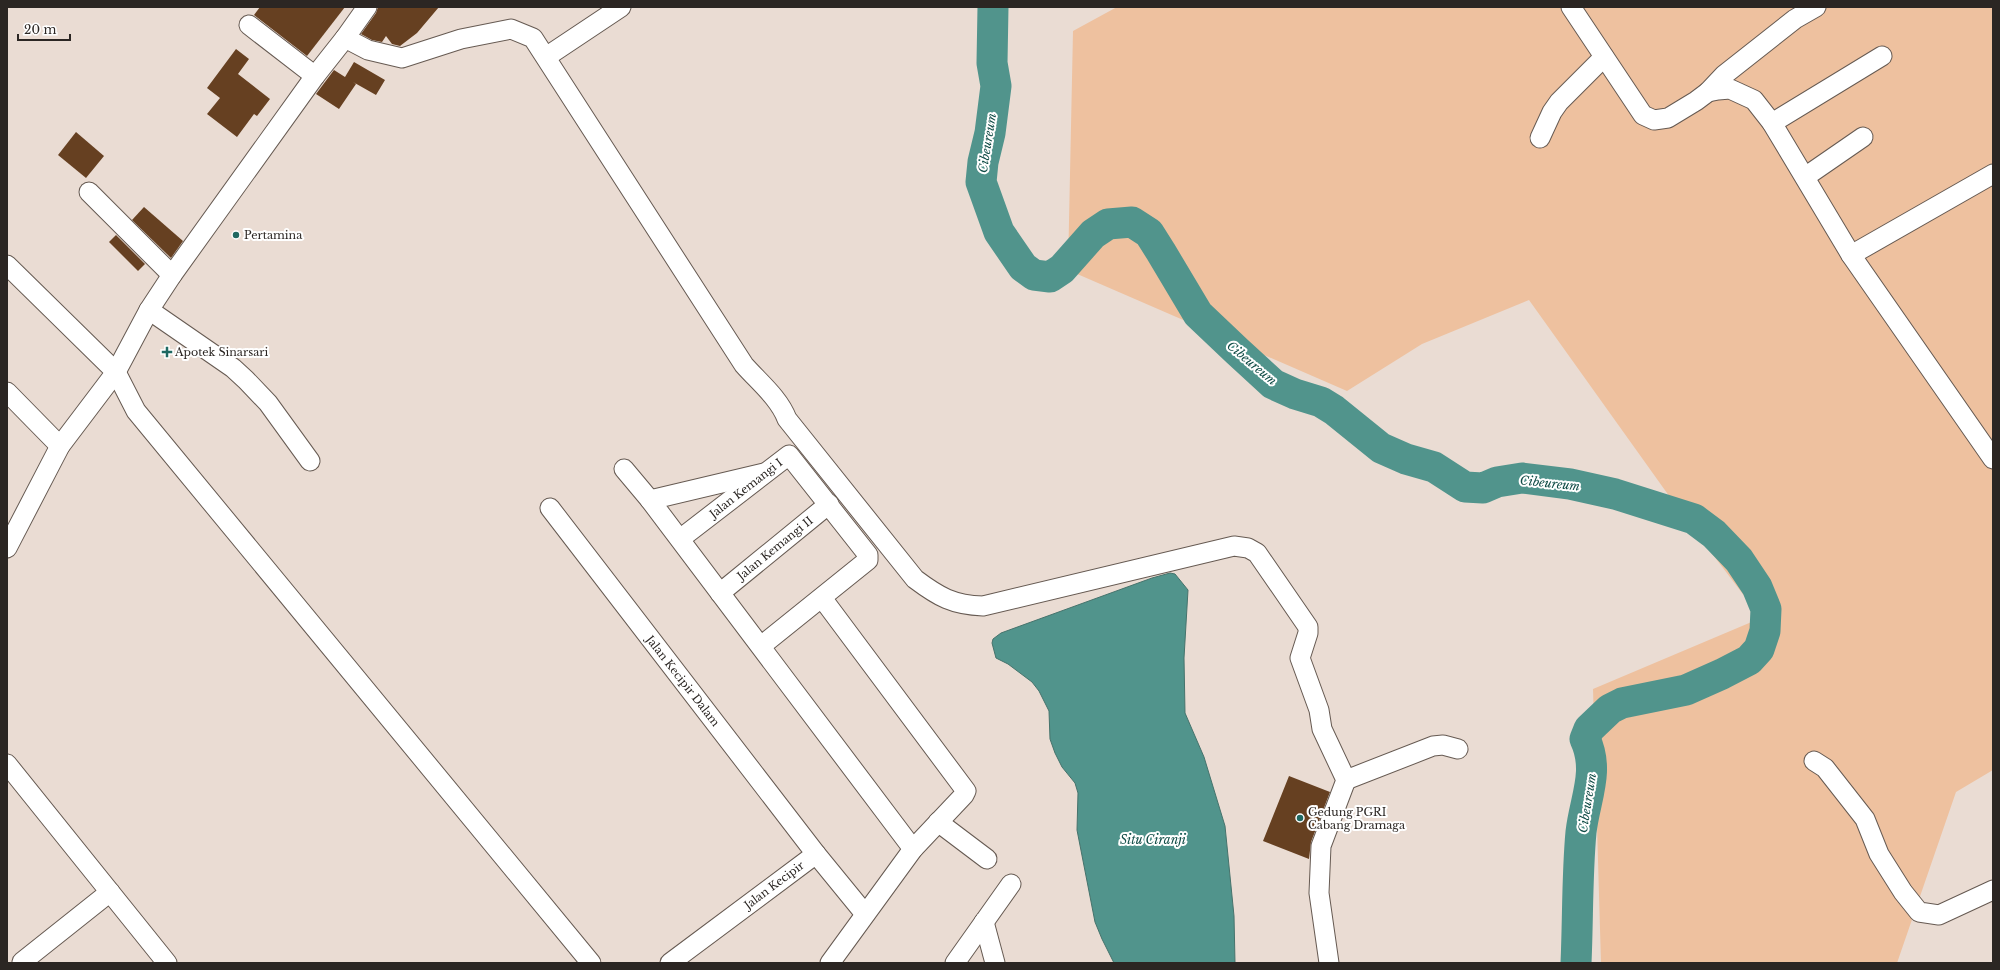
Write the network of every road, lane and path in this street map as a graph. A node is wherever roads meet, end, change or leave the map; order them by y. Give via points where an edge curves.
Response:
1 (367, 7) edge
2 (621, 7) edge
3 (1571, 7) edge
4 (1816, 7) edge
5 (249, 25) dead end
6 (346, 38) junction
7 (1882, 56) dead end
8 (546, 57) junction
9 (1604, 57) junction
10 (315, 76) junction
11 (1708, 92) junction
12 (1772, 123) junction
13 (1863, 137) dead end
14 (1540, 138) dead end
15 (1993, 174) edge
16 (1805, 177) junction
17 (89, 192) dead end
18 (1851, 255) junction
19 (7, 265) edge
20 (172, 275) junction
21 (149, 310) junction
22 (116, 372) junction
23 (7, 392) edge
24 (60, 446) junction
25 (1993, 459) edge
26 (310, 461) dead end
27 (624, 469) dead end
28 (764, 473) junction
29 (650, 500) junction
30 (829, 504) junction
31 (550, 508) dead end
32 (680, 539) junction
33 (7, 548) edge
34 (720, 593) junction
35 (822, 598) junction
36 (761, 646) junction
37 (1458, 749) dead end
38 (1814, 761) dead end
39 (7, 764) edge
40 (1346, 780) junction
41 (938, 822) junction
42 (913, 849) junction
43 (816, 854) junction
44 (987, 859) dead end
45 (1011, 884) dead end
46 (1993, 890) edge
47 (110, 892) junction
48 (865, 914) junction
49 (984, 922) junction
50 (991, 960) edge
51 (160, 961) edge
52 (22, 962) edge
53 (591, 963) edge
54 (670, 963) edge
55 (830, 963) edge
56 (954, 963) edge
57 (1329, 963) edge

1 - 6 street
2 - 8 street
3 - 9 street
4 - 11 street via 1795,19 1724,75
5 - 10 street
6 - 8 street via 368,50 402,58 461,39 510,29 533,38
6 - 10 street
7 - 12 street
8 - 40 street via 744,365 768,390 787,419 916,579 950,601 984,606 1234,546 1248,548 1257,553 1308,627 1300,658 1319,710 1322,729
9 - 11 street via 1643,114 1654,120 1668,118
9 - 14 street via 1559,102
10 - 20 street
11 - 12 street via 1730,89 1741,93 1754,100
12 - 16 street
13 - 16 street
15 - 18 street
16 - 18 street
17 - 20 street
18 - 25 street
19 - 22 street
20 - 21 street
21 - 22 street
21 - 26 street via 233,368 246,380 268,403
22 - 24 street
22 - 53 street via 136,411
23 - 24 street
24 - 33 street
27 - 29 street
28 - 29 street
28 - 30 street, Jalan Kemangi I via 790,455
28 - 32 street, Jalan Kemangi I
29 - 32 street
30 - 34 street, Jalan Kemangi II
30 - 35 street via 869,558
31 - 43 street, Jalan Kecipir Dalam
32 - 34 street
34 - 36 street
35 - 36 street
35 - 41 street via 965,788 964,795
36 - 42 street
37 - 40 street via 1443,745 1433,746
38 - 46 street via 1825,768 1865,819 1879,854 1919,912 1940,914
39 - 47 street
40 - 57 street via 1322,846 1319,893
41 - 42 street
41 - 44 street
42 - 48 street
43 - 48 street
43 - 54 street, Jalan Kecipir
45 - 49 street
47 - 51 street
47 - 52 street
48 - 55 street
49 - 50 street
49 - 56 street

